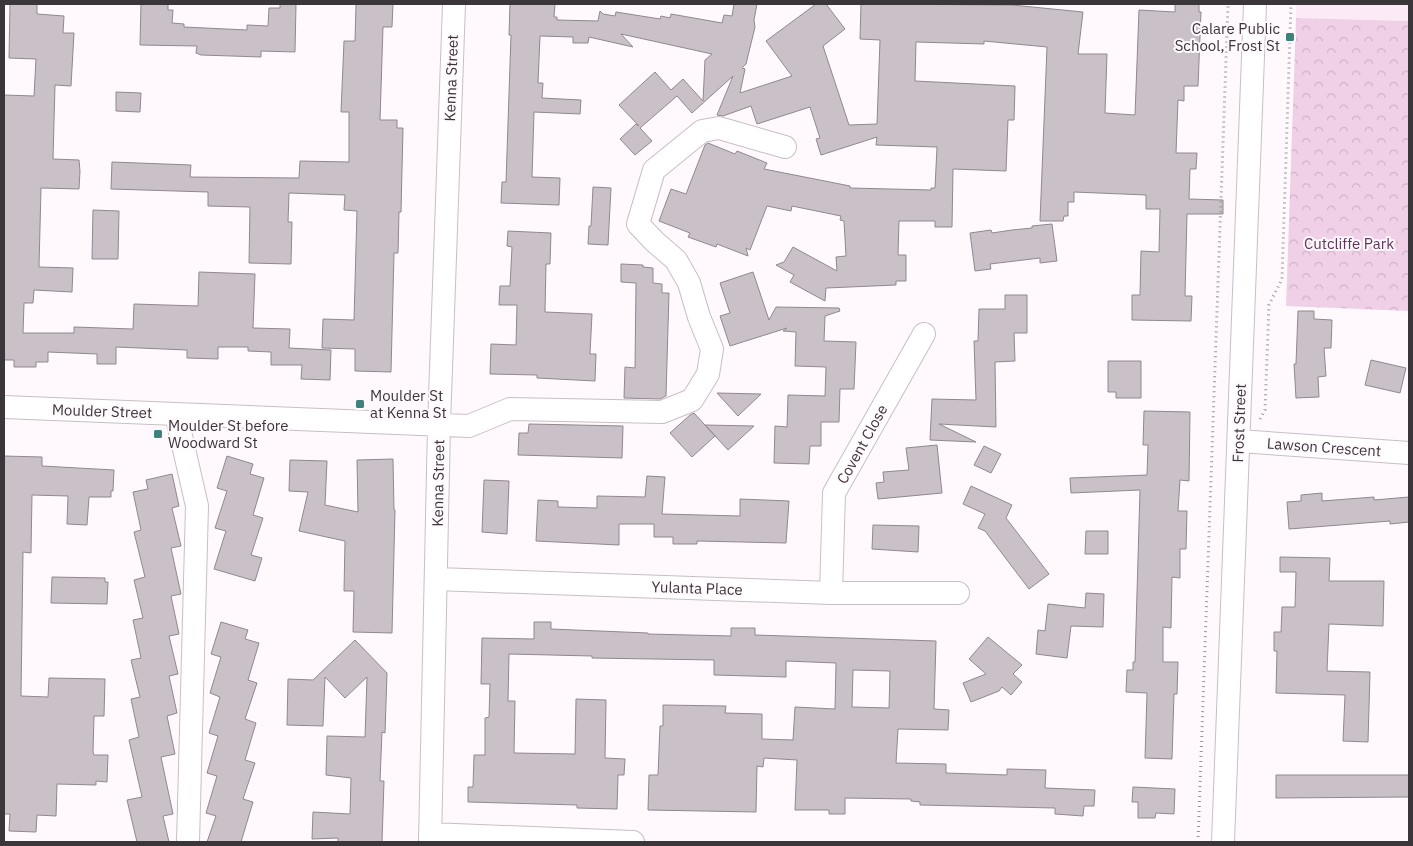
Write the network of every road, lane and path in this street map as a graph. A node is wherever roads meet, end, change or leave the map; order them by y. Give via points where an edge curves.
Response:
1 (454, 4) edge
2 (1228, 4) edge
3 (1255, 4) edge
4 (1291, 4) edge
5 (785, 146) dead end
6 (924, 334) dead end
7 (4, 407) edge
8 (176, 414) junction
9 (439, 426) junction
10 (1239, 440) junction
11 (1409, 453) edge
12 (436, 579) junction
13 (831, 592) junction
14 (958, 593) dead end
15 (430, 838) edge
16 (188, 842) edge
17 (633, 842) edge
18 (1198, 842) edge
19 (1224, 842) edge

1 - 9 street, Kenna Street
2 - 18 path
3 - 10 street, Frost Street
4 - 10 path via 1282,280 1269,305 1266,410 1258,423
5 - 9 street, Moulder Street via 719,128 702,131 654,170 638,224 676,260 712,348 708,374 692,400 662,412 510,409 470,426
6 - 13 street, Covent Close via 834,493
7 - 8 street, Moulder Street
8 - 9 street, Moulder Street
8 - 16 street via 197,506
9 - 12 street, Kenna Street
10 - 11 street, Lawson Crescent
10 - 19 street, Frost Street
12 - 13 street, Yulanta Place
12 - 15 street, Kenna Street
13 - 14 street, Yulanta Place
15 - 17 street

